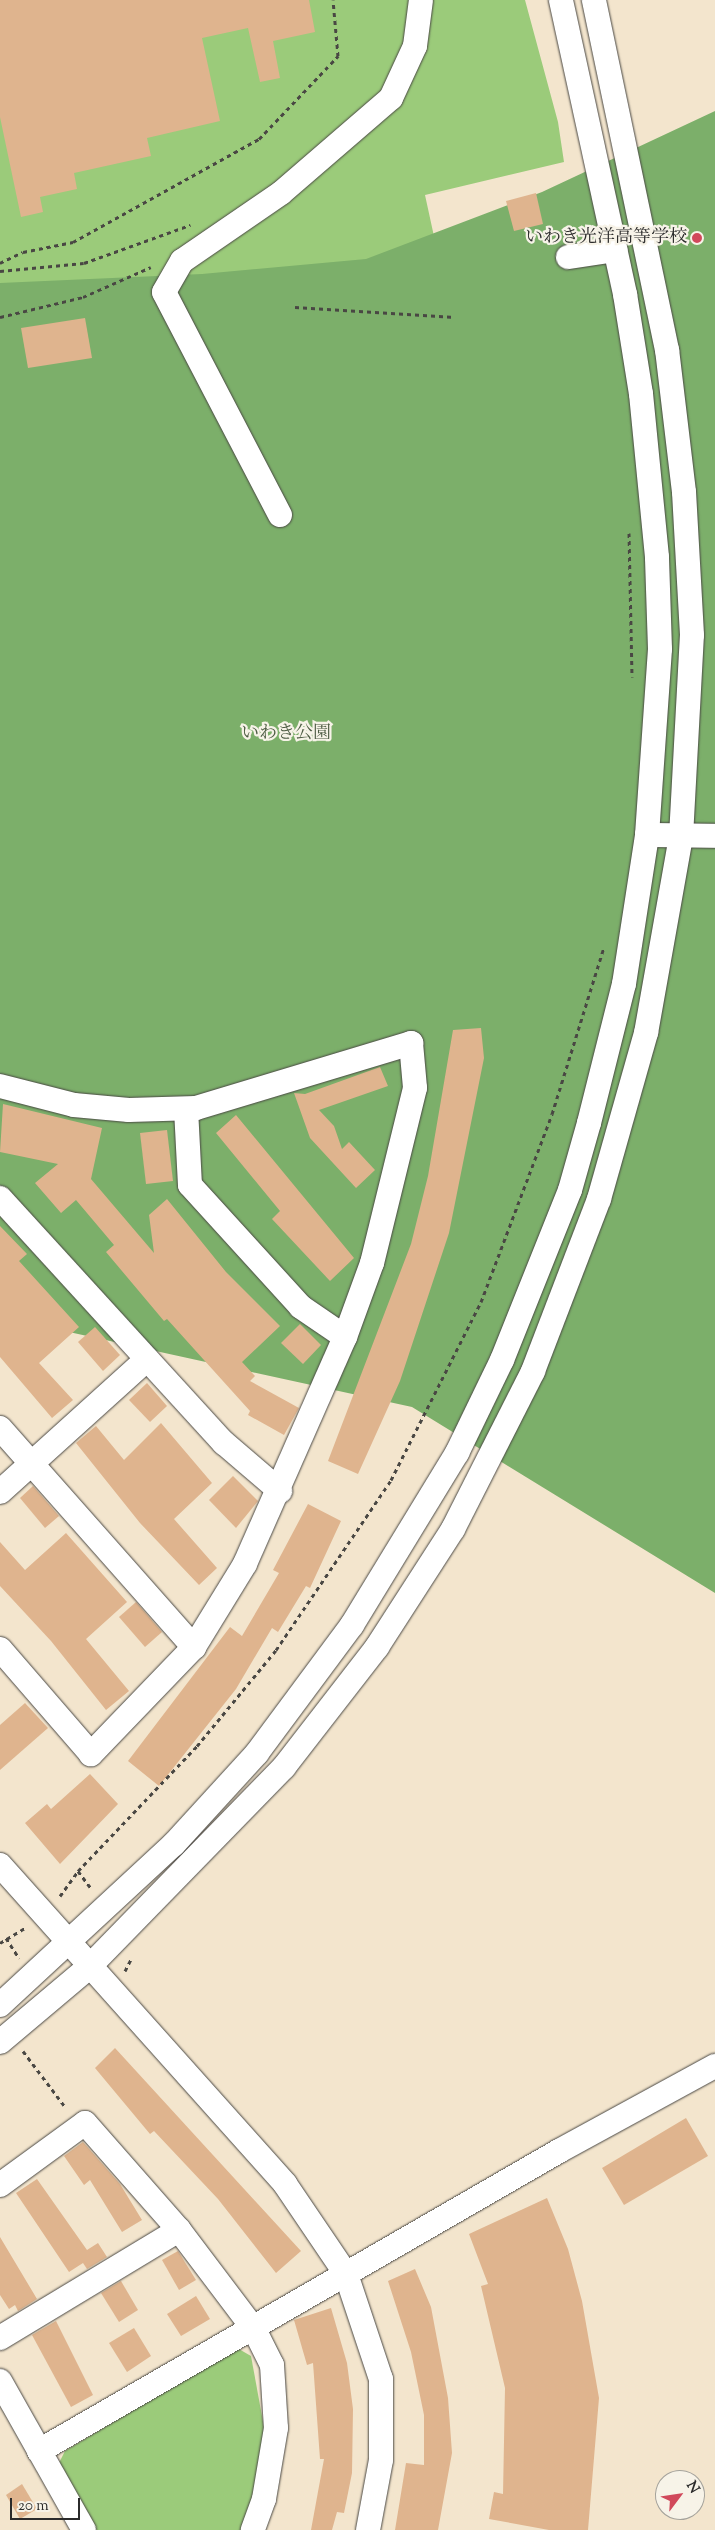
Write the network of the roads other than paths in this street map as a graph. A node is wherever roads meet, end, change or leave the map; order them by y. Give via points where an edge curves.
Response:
1 (421, 0) edge
2 (561, 0) edge
3 (594, 0) edge
4 (615, 250) junction
5 (568, 257) dead end
6 (280, 516) dead end
7 (647, 835) junction
8 (715, 836) edge
9 (681, 837) junction
10 (0, 1086) edge
11 (186, 1109) junction
12 (0, 1198) edge
13 (345, 1337) junction
14 (147, 1359) junction
15 (0, 1428) edge
16 (32, 1464) junction
17 (280, 1491) junction
18 (0, 1492) edge
19 (194, 1647) junction
20 (0, 1649) edge
21 (0, 1865) edge
22 (68, 1945) junction
23 (89, 1967) junction
24 (0, 2005) edge
25 (3, 2040) edge
26 (715, 2066) edge
27 (0, 2185) edge
28 (179, 2230) junction
29 (346, 2274) junction
30 (254, 2329) junction
31 (0, 2338) edge
32 (0, 2380) edge
33 (39, 2451) junction
34 (84, 2530) edge
35 (253, 2530) edge
36 (368, 2530) edge

1 - 6 street via 415,46 391,98 281,193 182,261 164,292
2 - 4 street
3 - 9 street via 667,350 684,492 692,635
4 - 5 street
4 - 7 street via 641,394 658,557 660,649
7 - 9 street
7 - 22 street via 624,984 570,1190 502,1360 457,1453 352,1625 257,1753 174,1844
8 - 9 street
9 - 23 street via 646,1033 599,1199 532,1371 453,1529 378,1646 284,1766
10 - 11 street via 74,1105
11 - 13 street via 190,1185 301,1307
11 - 13 street via 411,1043 415,1088 397,1170 372,1263
12 - 14 street
13 - 17 street
14 - 16 street
14 - 17 street via 224,1443
15 - 16 street
16 - 18 street
16 - 19 street
17 - 19 street via 245,1564
19 - 20 street via 91,1754
21 - 22 street
22 - 23 street
22 - 24 street
23 - 25 street
23 - 29 street via 285,2184
26 - 29 street
27 - 28 street via 85,2123
28 - 30 street
28 - 31 street
29 - 30 street
29 - 36 street via 381,2379 381,2460
30 - 33 street
30 - 35 street via 272,2365 276,2428 264,2498
32 - 33 street
33 - 34 street

